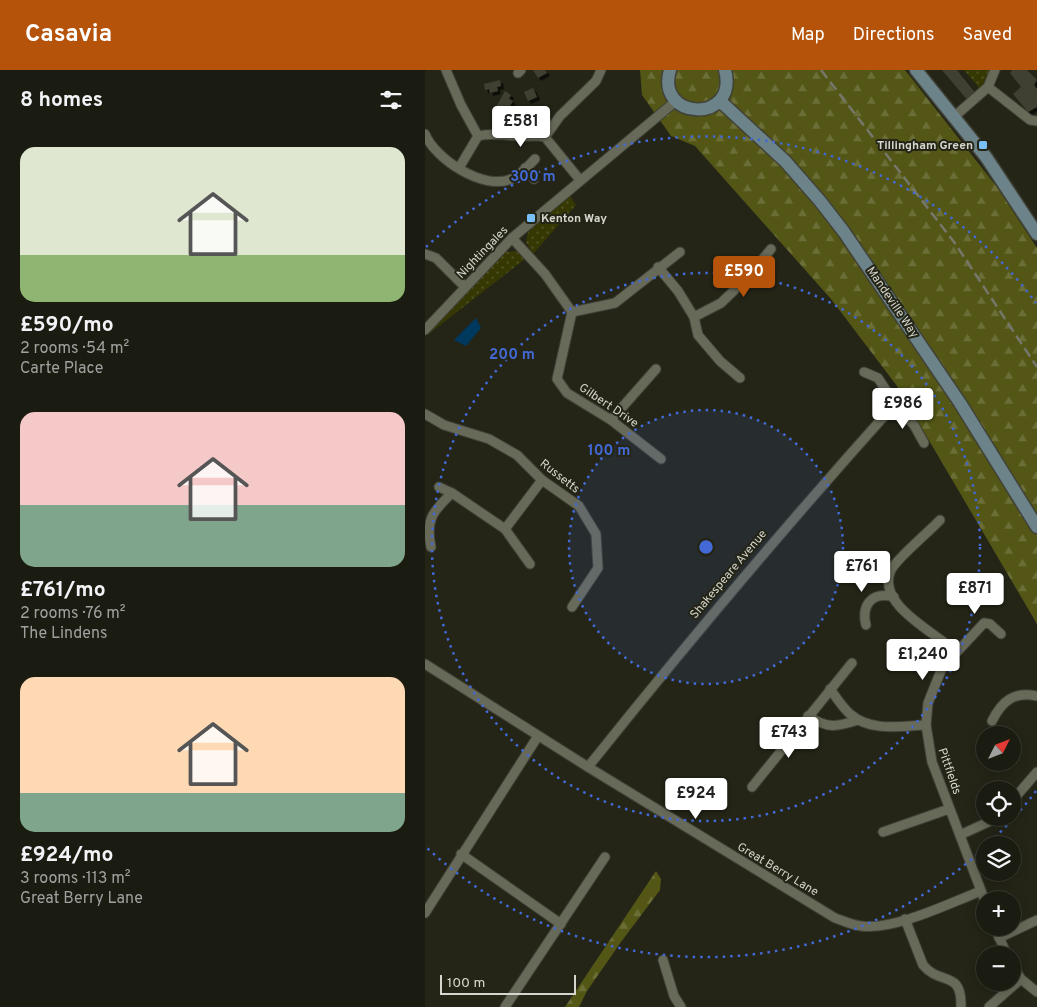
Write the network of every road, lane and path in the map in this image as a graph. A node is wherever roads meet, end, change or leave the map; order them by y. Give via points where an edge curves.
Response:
1 (446, 70) edge
2 (601, 70) edge
3 (670, 70) edge
4 (725, 70) edge
5 (916, 70) edge
6 (995, 70) edge
7 (988, 87) junction
8 (676, 101) junction
9 (720, 101) junction
10 (955, 116) junction
11 (1037, 121) edge
12 (425, 134) edge
13 (478, 136) junction
14 (545, 137) junction
15 (535, 159) dead end
16 (459, 168) junction
17 (525, 168) junction
18 (534, 179) dead end
19 (580, 180) junction
20 (1037, 234) edge
21 (512, 238) junction
22 (771, 249) dead end
23 (680, 252) dead end
24 (425, 254) edge
25 (658, 267) junction
26 (465, 287) junction
27 (573, 312) junction
28 (694, 317) junction
29 (425, 330) edge
30 (656, 368) dead end
31 (864, 372) dead end
32 (741, 378) dead end
33 (895, 404) junction
34 (425, 414) edge
35 (611, 420) junction
36 (924, 443) dead end
37 (661, 459) dead end
38 (542, 480) junction
39 (439, 487) dead end
40 (452, 492) junction
41 (940, 520) dead end
42 (1037, 527) edge
43 (505, 529) junction
44 (431, 547) dead end
45 (530, 564) dead end
46 (894, 597) junction
47 (572, 607) dead end
48 (866, 625) dead end
49 (1001, 634) dead end
50 (956, 652) junction
51 (852, 663) dead end
52 (425, 664) edge
53 (830, 689) junction
54 (1037, 696) edge
55 (808, 716) junction
56 (858, 720) junction
57 (991, 721) dead end
58 (926, 725) junction
59 (538, 736) junction
60 (588, 767) junction
61 (1037, 772) edge
62 (752, 787) dead end
63 (1021, 791) edge
64 (949, 809) junction
65 (980, 826) edge
66 (883, 832) dead end
67 (960, 835) junction
68 (461, 854) junction
69 (605, 856) dead end
70 (981, 891) edge
71 (976, 893) edge
72 (425, 913) edge
73 (905, 919) junction
74 (1037, 920) edge
75 (561, 924) junction
76 (999, 938) joint
77 (1003, 946) edge
78 (663, 960) dead end
79 (1021, 979) edge
80 (1007, 991) edge
81 (1037, 992) edge
82 (505, 1007) edge
83 (681, 1007) edge
84 (961, 1007) edge
85 (989, 1007) edge

1 - 13 street
2 - 14 street via 596,81 560,116
3 - 8 main road via 669,88
4 - 9 main road via 727,87
5 - 10 main road
6 - 7 street
7 - 10 street
7 - 11 street via 1030,120
8 - 9 main road via 684,107 701,110
8 - 19 street, Nightingales
9 - 42 main road, Mandeville Way via 785,161 838,224 960,403
10 - 20 main road
12 - 16 street via 441,156
13 - 14 street via 488,133
13 - 16 street
14 - 19 street
15 - 17 street
16 - 17 street via 474,176 499,182 512,179
17 - 18 street
19 - 21 street, Nightingales
21 - 26 street, Nightingales
21 - 27 street via 545,274
22 - 28 street via 721,303
23 - 25 street
24 - 26 street via 436,258
25 - 27 street via 615,303
25 - 28 street
26 - 29 street, Nightingales
27 - 35 street, Gilbert Drive via 557,379 567,393
28 - 32 street via 698,334 720,361
30 - 35 street
31 - 33 street via 878,378
33 - 36 street
33 - 60 street, Shakespeare Avenue via 789,522
34 - 38 street, Russetts via 444,425 489,438 517,455
35 - 37 street, Gilbert Drive
38 - 43 street
38 - 47 street, Russetts via 579,506 596,534 598,568
39 - 40 street
40 - 43 street
40 - 44 street via 429,520 427,533
41 - 46 street via 891,570 889,581
43 - 45 street
46 - 48 street via 885,594 865,605
46 - 50 street via 903,612
49 - 50 street, Pittfields via 984,623
50 - 58 street, Pittfields via 936,679 928,703
51 - 53 street
52 - 59 street, Great Berry Lane
53 - 55 street
53 - 56 street
54 - 57 street via 1015,694 1006,700
55 - 56 street via 822,725 834,726
55 - 62 street
56 - 58 street via 885,726
58 - 64 street, Pittfields via 931,762
59 - 60 street, Great Berry Lane
59 - 68 street
60 - 73 street, Great Berry Lane via 835,918 863,927 885,926
61 - 63 street
64 - 66 street
64 - 67 street, Pittfields
65 - 67 street
67 - 70 street, Pittfields
68 - 72 street
68 - 75 street
69 - 75 street
71 - 73 street, Great Berry Lane
73 - 84 street via 923,965 958,986
74 - 76 street
75 - 82 street
76 - 77 street
78 - 83 street via 674,996
79 - 81 street
80 - 85 street

